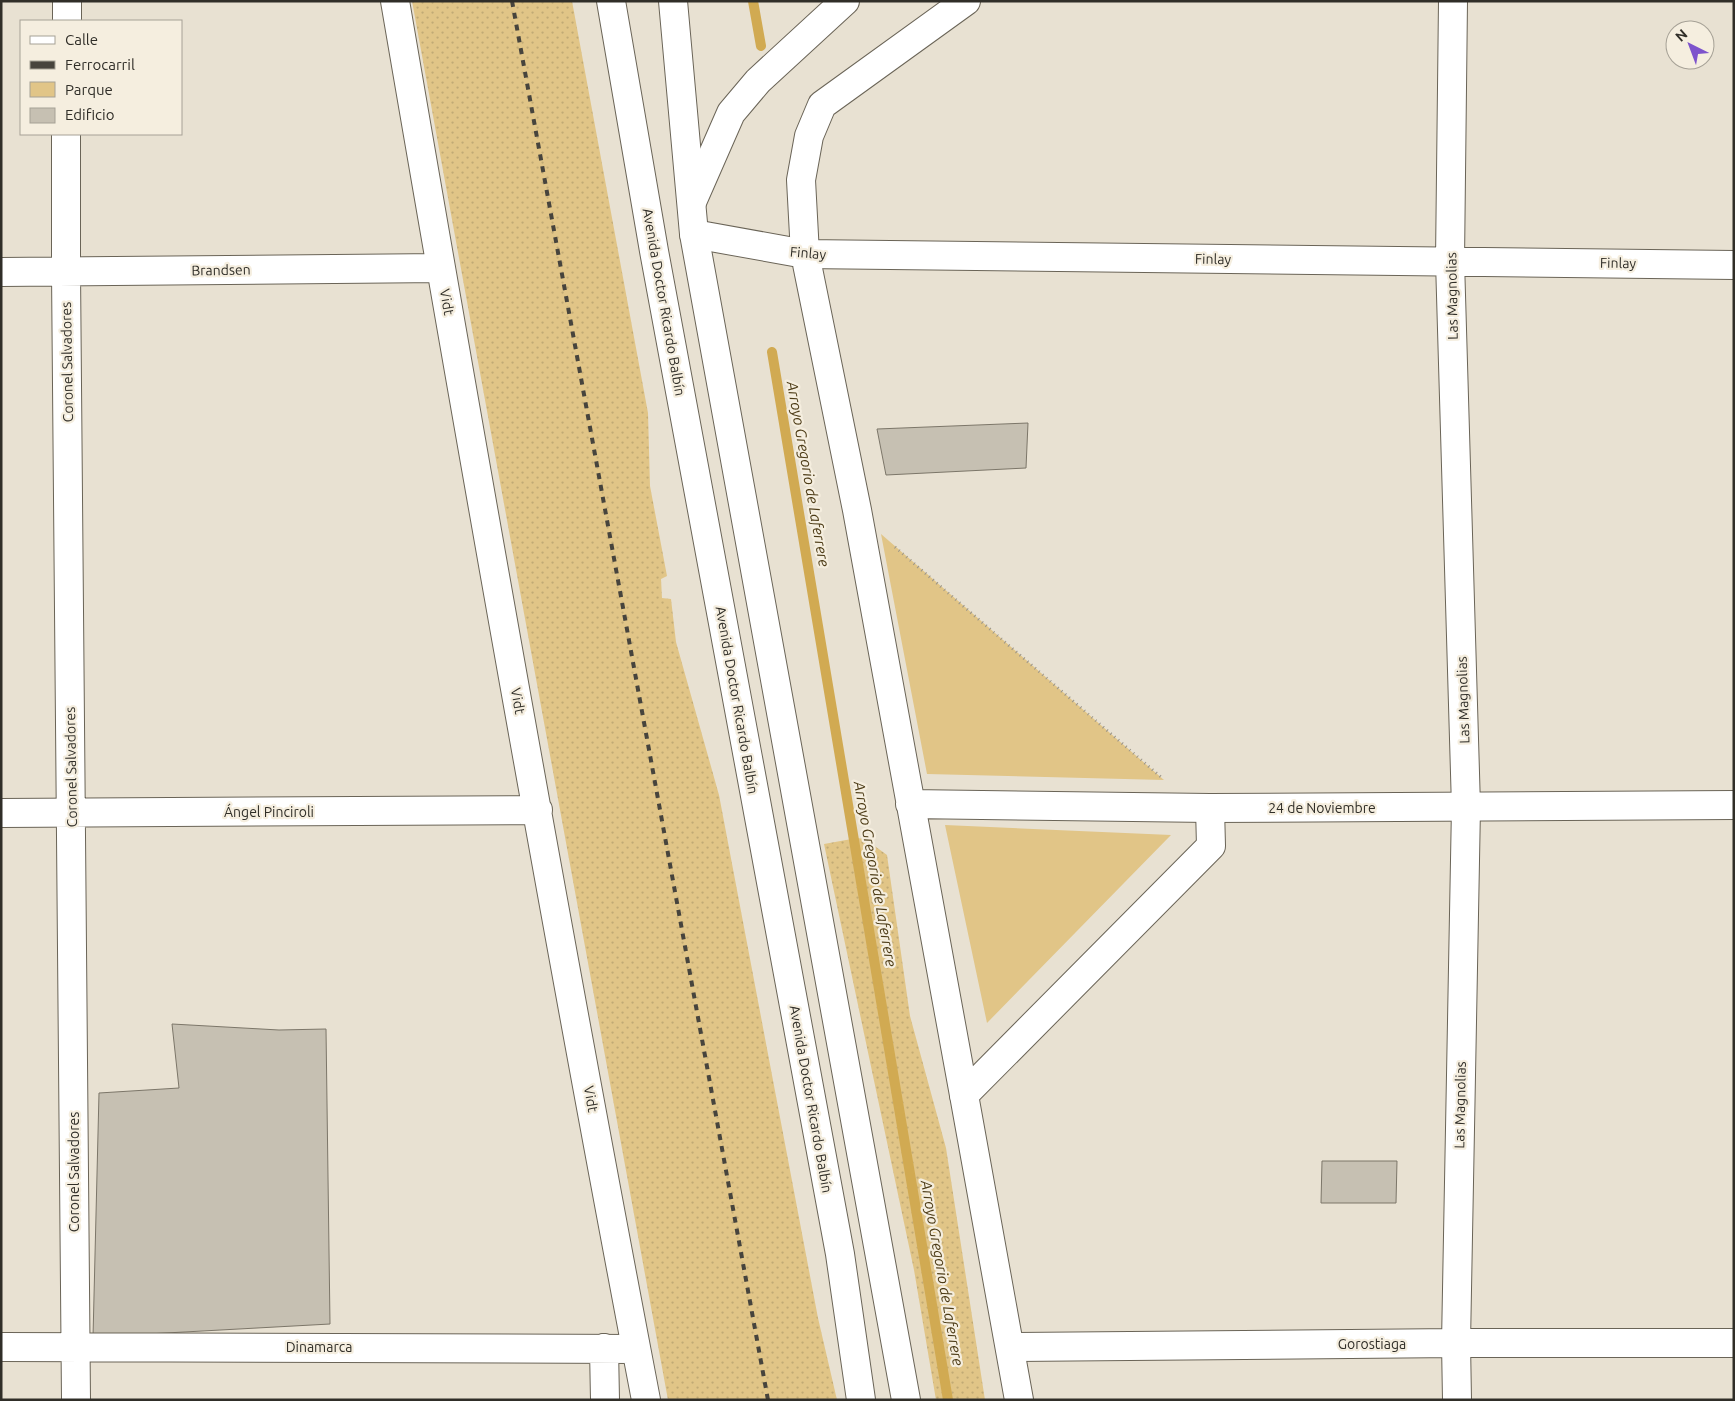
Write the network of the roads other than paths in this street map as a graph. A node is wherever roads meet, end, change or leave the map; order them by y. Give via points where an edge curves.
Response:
1 (67, 1) edge
2 (395, 1) edge
3 (611, 1) edge
4 (673, 1) edge
5 (845, 1) edge
6 (966, 1) edge
7 (1453, 1) edge
8 (67, 20) edge
9 (66, 135) edge
10 (692, 202) junction
11 (694, 234) junction
12 (804, 254) junction
13 (1450, 261) junction
14 (1734, 265) edge
15 (441, 268) junction
16 (1, 272) edge
17 (66, 272) junction
18 (910, 804) junction
19 (1734, 805) edge
20 (1466, 807) junction
21 (1210, 808) junction
22 (538, 810) junction
23 (1, 813) edge
24 (72, 813) junction
25 (964, 1095) junction
26 (1456, 1343) junction
27 (1734, 1344) edge
28 (76, 1346) junction
29 (1010, 1346) junction
30 (1, 1347) edge
31 (604, 1348) junction
32 (636, 1349) junction
33 (76, 1400) edge
34 (605, 1400) edge
35 (646, 1400) edge
36 (861, 1400) edge
37 (906, 1400) edge
38 (1018, 1400) edge
39 (1457, 1400) edge

1 - 8 main road
2 - 15 main road, Vidt
3 - 36 main road, Avenida Doctor Ricardo Balbín via 840,1254
4 - 10 main road
5 - 10 main road via 758,81 731,113
6 - 12 main road via 822,105 809,136 801,180
7 - 13 main road, Las Magnolias
9 - 17 main road, Coronel Salvadores
10 - 11 main road
11 - 12 main road, Finlay
11 - 37 main road
12 - 13 main road, Finlay
12 - 18 main road via 856,510
13 - 14 main road, Finlay
13 - 20 main road, Las Magnolias
15 - 17 main road, Brandsen
15 - 22 main road, Vidt
16 - 17 main road, Brandsen
17 - 24 main road, Coronel Salvadores
18 - 21 main road, 24 de Noviembre
18 - 25 main road
19 - 20 main road, 24 de Noviembre
20 - 21 main road, 24 de Noviembre
20 - 26 main road, Las Magnolias
21 - 25 main road via 1211,846
22 - 24 main road, Ángel Pinciroli
22 - 32 main road, Vidt
23 - 24 main road, Ángel Pinciroli
24 - 28 main road, Coronel Salvadores
25 - 29 main road
26 - 27 main road, Gorostiaga
26 - 29 main road, Gorostiaga
26 - 39 main road, Las Magnolias
28 - 30 main road, Dinamarca
28 - 31 main road, Dinamarca
28 - 33 main road, Coronel Salvadores
29 - 38 main road
31 - 32 main road, Dinamarca
31 - 34 main road
32 - 35 main road, Vidt

